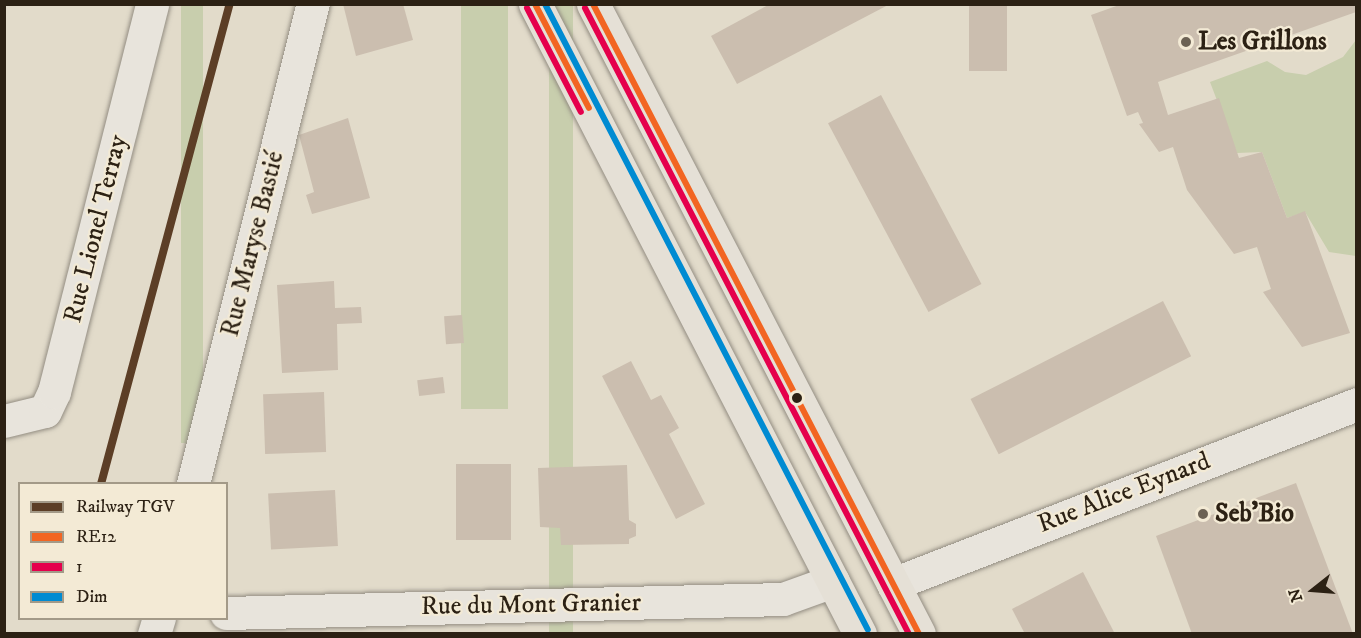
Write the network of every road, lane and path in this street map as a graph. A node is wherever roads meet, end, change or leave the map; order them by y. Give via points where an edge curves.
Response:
1 (152, 4) edge
2 (313, 4) edge
3 (535, 4) edge
4 (593, 4) edge
5 (1356, 404) edge
6 (4, 421) edge
7 (193, 482) edge
8 (833, 581) junction
9 (893, 584) junction
10 (228, 613) edge
11 (860, 633) edge
12 (919, 633) edge

1 - 6 street, Rue Lionel Terray via 54,392 45,411
2 - 7 street, Rue Maryse Bastié
3 - 8 main road
4 - 9 main road
5 - 9 street, Rue Alice Eynard
8 - 10 street, Rue du Mont Granier via 783,599
8 - 11 main road
9 - 12 main road

